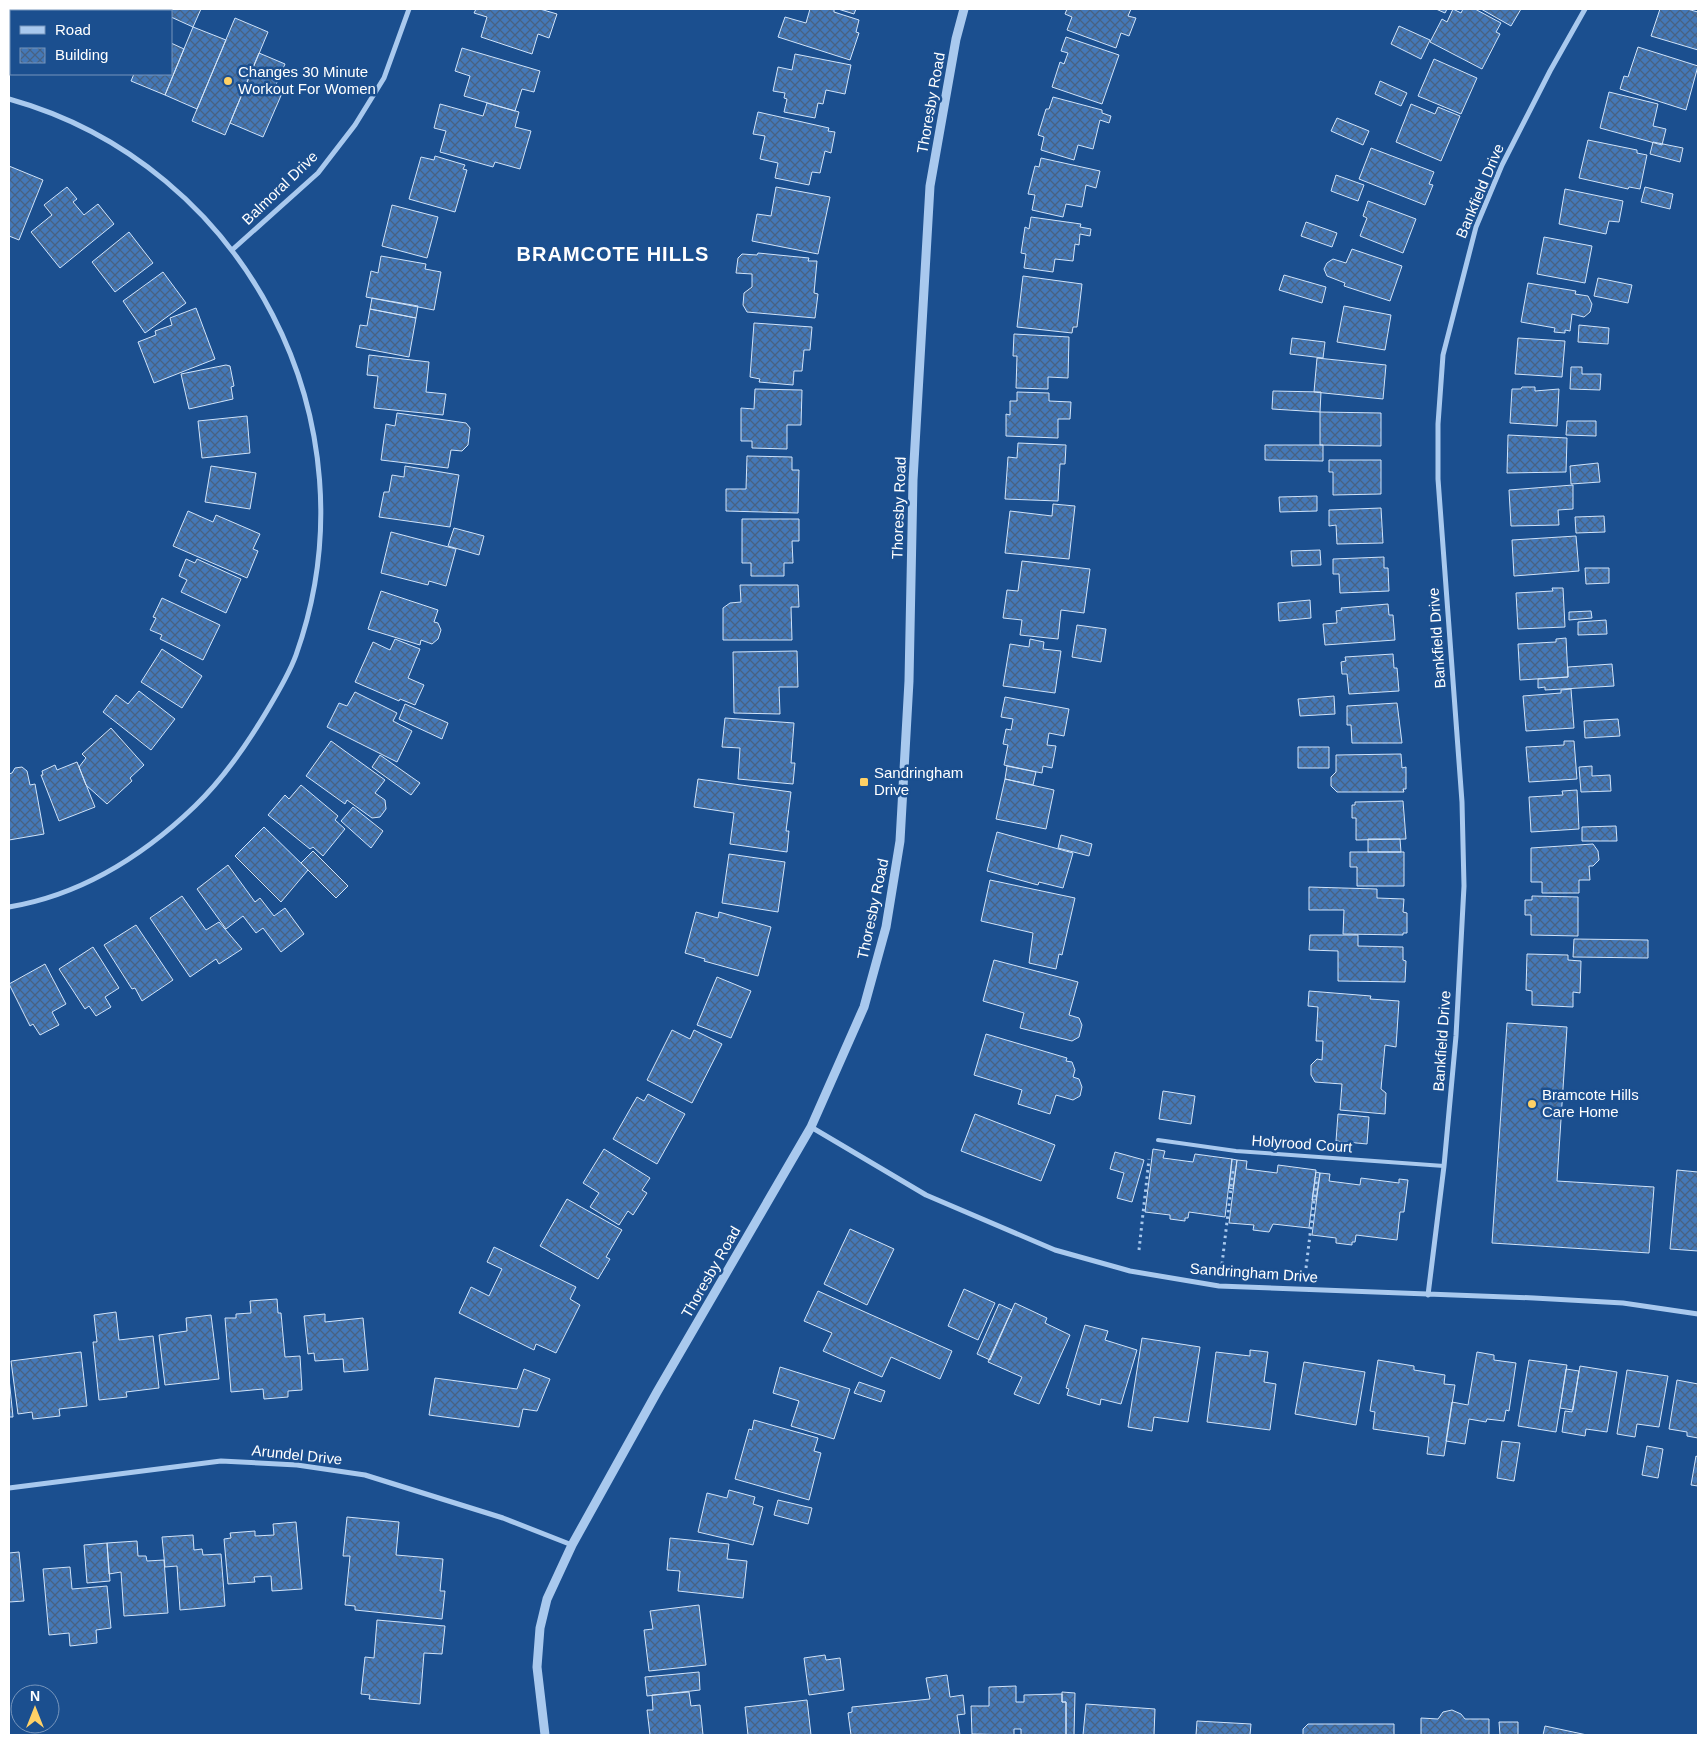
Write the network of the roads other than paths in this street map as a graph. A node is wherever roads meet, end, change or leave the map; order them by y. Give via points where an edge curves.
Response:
1 (409, 9) edge
2 (964, 9) edge
3 (1585, 9) edge
4 (9, 99) edge
5 (232, 250) junction
6 (9, 906) edge
7 (811, 1128) junction
8 (1158, 1140) road end
9 (1444, 1166) junction
10 (1428, 1295) junction
11 (1698, 1314) edge
12 (9, 1488) edge
13 (572, 1545) junction
14 (545, 1735) edge

1 - 5 street, Balmoral Drive via 384,78 355,125 318,173
2 - 7 street, Thoresby Road via 930,186 913,480 909,681 900,841 886,927 864,1007
3 - 9 street, Bankfield Drive via 1507,156 1476,227 1442,355 1438,479 1462,802 1464,886 1456,1036
4 - 5 street via 42,108 131,156 200,211
5 - 6 street via 292,354 307,398 316,445 321,509 320,554 308,615 295,658 244,748 212,790 173,828 128,860 82,886 39,902
7 - 10 street, Sandringham Drive via 926,1195 1055,1250 1130,1271 1219,1286
7 - 13 street, Thoresby Road
8 - 9 lane, Holyrood Court via 1236,1151
9 - 10 street, Bankfield Drive
10 - 11 street, Sandringham Drive via 1623,1303
12 - 13 street, Arundel Drive via 221,1461 297,1464 365,1475 502,1518
13 - 14 street, Thoresby Road via 546,1599 540,1628 537,1667

